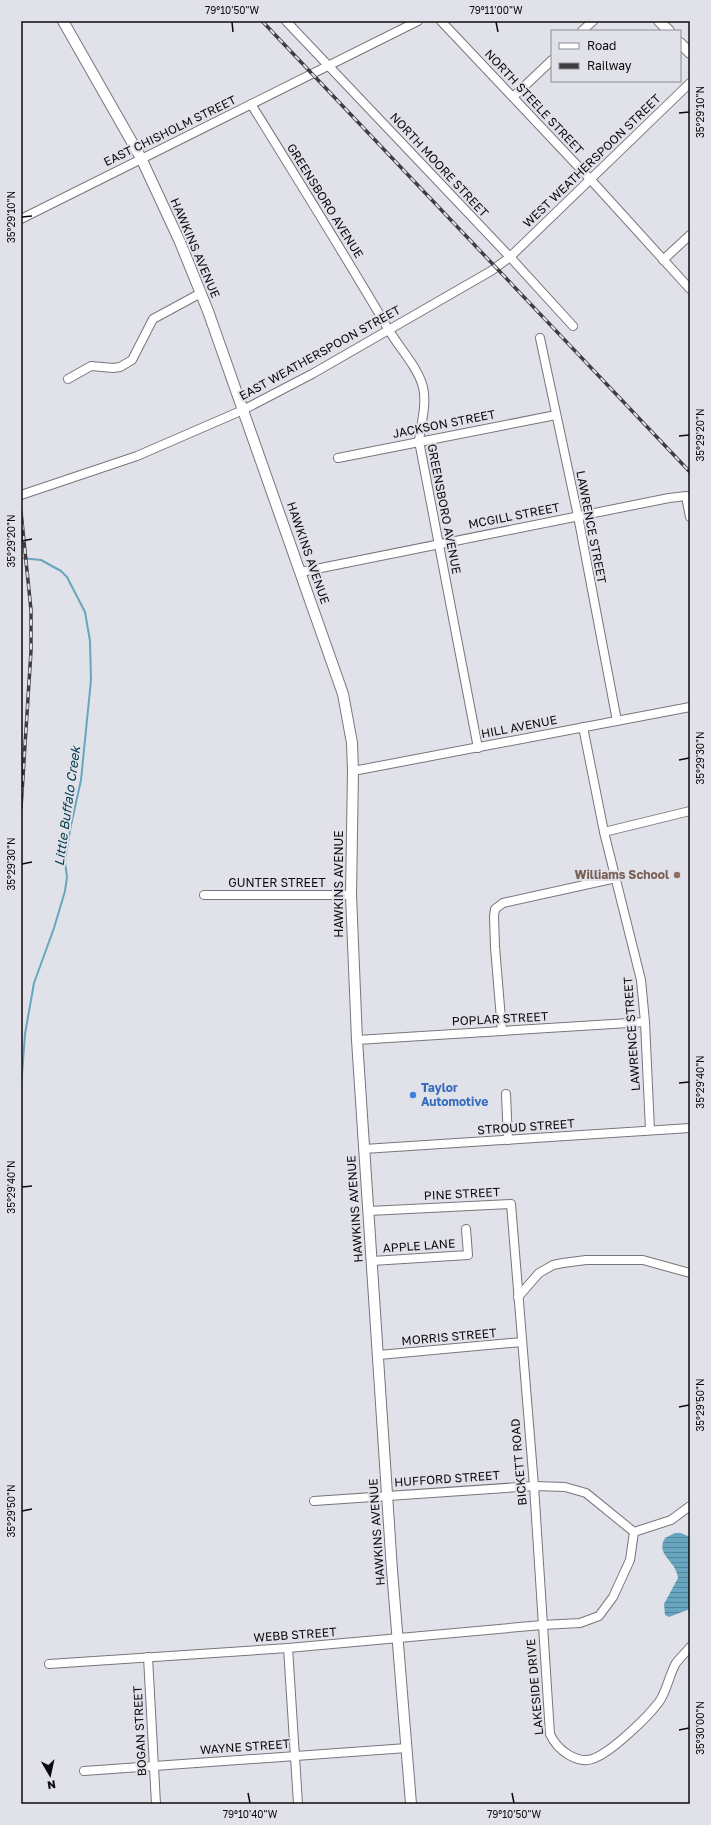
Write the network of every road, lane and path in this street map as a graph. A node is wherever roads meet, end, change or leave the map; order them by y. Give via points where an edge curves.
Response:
1 (63, 21) edge
2 (286, 21) edge
3 (418, 21) edge
4 (442, 21) edge
5 (593, 21) edge
6 (659, 21) edge
7 (583, 30) edge
8 (668, 30) edge
9 (681, 44) edge
10 (690, 53) edge
11 (551, 61) edge
12 (329, 65) junction
13 (690, 83) edge
14 (512, 97) junction
15 (251, 104) junction
16 (141, 158) junction
17 (591, 180) junction
18 (21, 219) edge
19 (690, 235) edge
20 (510, 257) junction
21 (663, 260) junction
22 (690, 289) edge
23 (201, 293) junction
24 (573, 326) dead end
25 (388, 329) junction
26 (540, 338) dead end
27 (68, 379) dead end
28 (243, 410) junction
29 (556, 415) junction
30 (419, 441) junction
31 (338, 458) dead end
32 (21, 494) edge
33 (578, 516) junction
34 (690, 517) edge
35 (438, 544) junction
36 (301, 572) junction
37 (690, 707) edge
38 (616, 721) junction
39 (583, 727) junction
40 (478, 748) junction
41 (353, 770) junction
42 (690, 811) edge
43 (604, 832) junction
44 (616, 878) junction
45 (204, 895) dead end
46 (350, 895) junction
47 (645, 1022) junction
48 (502, 1031) junction
49 (357, 1040) junction
50 (506, 1094) dead end
51 (690, 1128) edge
52 (650, 1130) junction
53 (508, 1140) junction
54 (364, 1149) junction
55 (369, 1211) junction
56 (466, 1229) dead end
57 (372, 1261) junction
58 (690, 1274) edge
59 (518, 1297) junction
60 (522, 1342) junction
61 (379, 1355) junction
62 (534, 1486) junction
63 (388, 1495) junction
64 (314, 1501) dead end
65 (690, 1506) edge
66 (634, 1532) junction
67 (542, 1625) junction
68 (398, 1639) junction
69 (690, 1647) edge
70 (288, 1648) junction
71 (148, 1657) junction
72 (49, 1664) dead end
73 (407, 1748) junction
74 (295, 1756) junction
75 (153, 1766) junction
76 (84, 1771) dead end
77 (156, 1804) edge
78 (298, 1804) edge
79 (411, 1804) edge

1 - 16 main road, HAWKINS AVENUE
2 - 12 street, NORTH MOORE STREET
3 - 12 street, EAST CHISHOLM STREET
4 - 14 street, NORTH STEELE STREET
5 - 7 street
6 - 8 main road
9 - 10 main road
11 - 14 street
12 - 15 street, EAST CHISHOLM STREET
12 - 20 street, NORTH MOORE STREET
13 - 17 street, WEST WEATHERSPOON STREET
14 - 17 street, NORTH STEELE STREET
15 - 16 street, EAST CHISHOLM STREET
15 - 25 street, GREENSBORO AVENUE
16 - 18 street, EAST CHISHOLM STREET
16 - 23 main road, HAWKINS AVENUE
17 - 20 street, WEST WEATHERSPOON STREET
17 - 21 street, NORTH STEELE STREET
19 - 21 street
20 - 24 street, NORTH MOORE STREET
20 - 25 street, EAST WEATHERSPOON STREET via 473,282
21 - 22 street, NORTH STEELE STREET
23 - 27 street via 152,319 132,360 126,364 113,368 91,366
23 - 28 main road, HAWKINS AVENUE
25 - 28 street, EAST WEATHERSPOON STREET via 312,374
25 - 30 street, GREENSBORO AVENUE via 413,367 422,386 425,398
26 - 29 street, LAWRENCE STREET
28 - 32 street, EAST WEATHERSPOON STREET via 137,456
28 - 36 main road, HAWKINS AVENUE
29 - 30 street, JACKSON STREET
29 - 33 street, LAWRENCE STREET
30 - 31 street, JACKSON STREET
30 - 35 street, GREENSBORO AVENUE
33 - 34 street, MCGILL STREET via 686,496
33 - 35 street, MCGILL STREET
33 - 38 street, LAWRENCE STREET
35 - 36 street, MCGILL STREET
35 - 40 street, GREENSBORO AVENUE
36 - 41 main road, HAWKINS AVENUE via 343,694 352,743
37 - 38 street, HILL AVENUE
38 - 39 street, HILL AVENUE
39 - 40 street, HILL AVENUE
39 - 43 street, LAWRENCE STREET
40 - 41 street, HILL AVENUE
41 - 46 main road, HAWKINS AVENUE
42 - 43 street
43 - 44 street, LAWRENCE STREET
44 - 47 street, LAWRENCE STREET via 641,980
44 - 48 street via 503,903 497,908 494,916 495,947
45 - 46 street, GUNTER STREET
46 - 49 main road, HAWKINS AVENUE
47 - 48 street, POPLAR STREET
47 - 52 street, LAWRENCE STREET
48 - 49 street, POPLAR STREET
49 - 54 main road, HAWKINS AVENUE
50 - 53 street
51 - 52 street, STROUD STREET
52 - 53 street, STROUD STREET
53 - 54 street, STROUD STREET
54 - 55 main road, HAWKINS AVENUE
55 - 57 main road, HAWKINS AVENUE
55 - 59 street, PINE STREET via 511,1204
56 - 57 street, APPLE LANE via 468,1255
57 - 61 main road, HAWKINS AVENUE
58 - 59 street via 643,1260 576,1261 554,1264 539,1273
59 - 60 street, BICKETT ROAD
60 - 61 street, MORRIS STREET
60 - 62 street, BICKETT ROAD
61 - 63 main road, HAWKINS AVENUE
62 - 63 street, HUFFORD STREET
62 - 66 street, HUFFORD STREET via 565,1487 586,1493
62 - 67 street, BICKETT ROAD
63 - 64 street, HUFFORD STREET
63 - 68 main road, HAWKINS AVENUE
65 - 66 street via 671,1520
66 - 67 street, WEBB STREET via 630,1560 613,1597 599,1616 580,1623
67 - 68 street, WEBB STREET
67 - 69 street, LAKESIDE DRIVE via 550,1734 559,1748 571,1756 584,1760 596,1758 626,1736 659,1702 676,1663
68 - 70 street, WEBB STREET
68 - 73 main road, HAWKINS AVENUE
70 - 71 street, WEBB STREET
70 - 74 street
71 - 72 street, WEBB STREET
71 - 75 street, BOGAN STREET
73 - 74 street, WAYNE STREET
73 - 79 main road, HAWKINS AVENUE
74 - 75 street, WAYNE STREET
74 - 78 street
75 - 76 street, WAYNE STREET
75 - 77 street, BOGAN STREET

